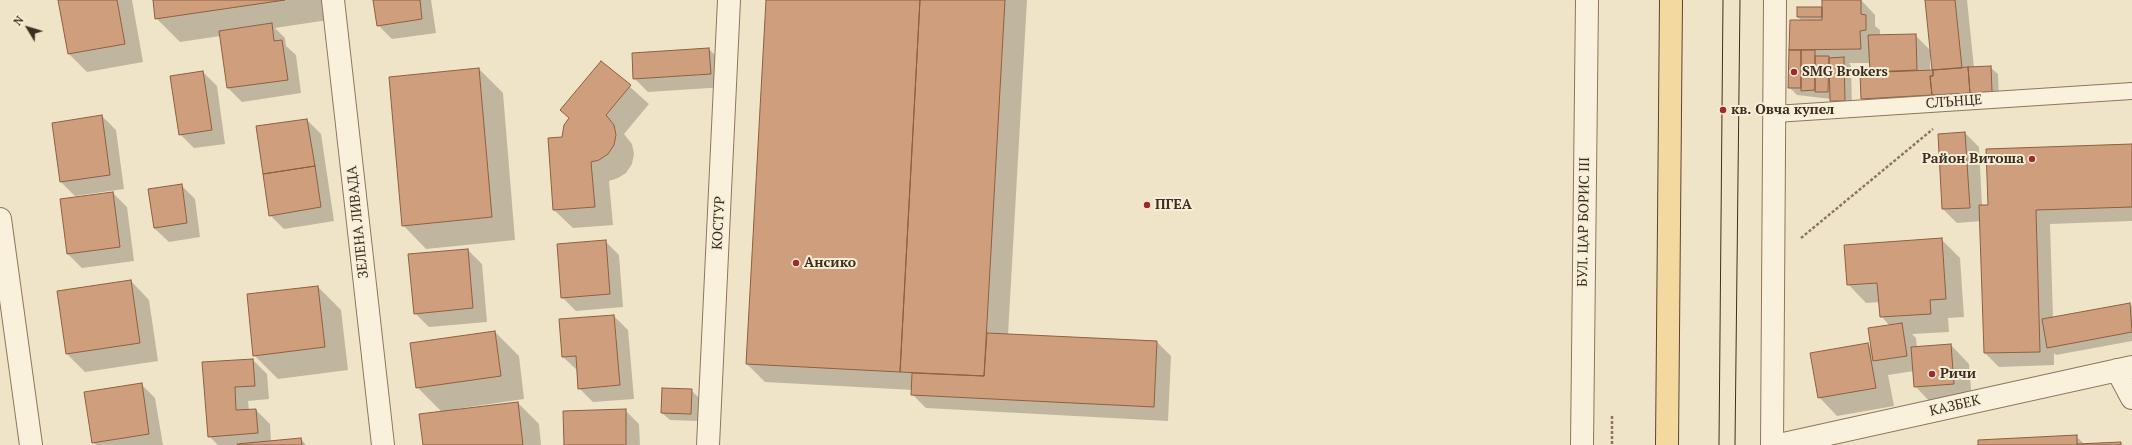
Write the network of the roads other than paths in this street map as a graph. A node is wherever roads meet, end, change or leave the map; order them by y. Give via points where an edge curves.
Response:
1 (333, 0) edge
2 (729, 0) edge
3 (1587, 0) edge
4 (1671, 0) edge
5 (1775, 0) edge
6 (2132, 91) edge
7 (1775, 114) junction
8 (0, 219) edge
9 (2124, 368) edge
10 (2132, 398) edge
11 (31, 445) edge
12 (383, 445) edge
13 (708, 445) edge
14 (1582, 445) edge
15 (1667, 445) edge
16 (1772, 445) edge
17 (1779, 445) edge

1 - 12 street, ЗЕЛЕНА ЛИВАДА
2 - 13 street, КОСТУР
3 - 14 street, БУЛ. ЦАР БОРИС III
4 - 15 main road
5 - 7 street
6 - 7 lane, СЛЪНЦЕ
7 - 16 street
8 - 11 street
9 - 10 street
9 - 17 street, КАЗБЕК

